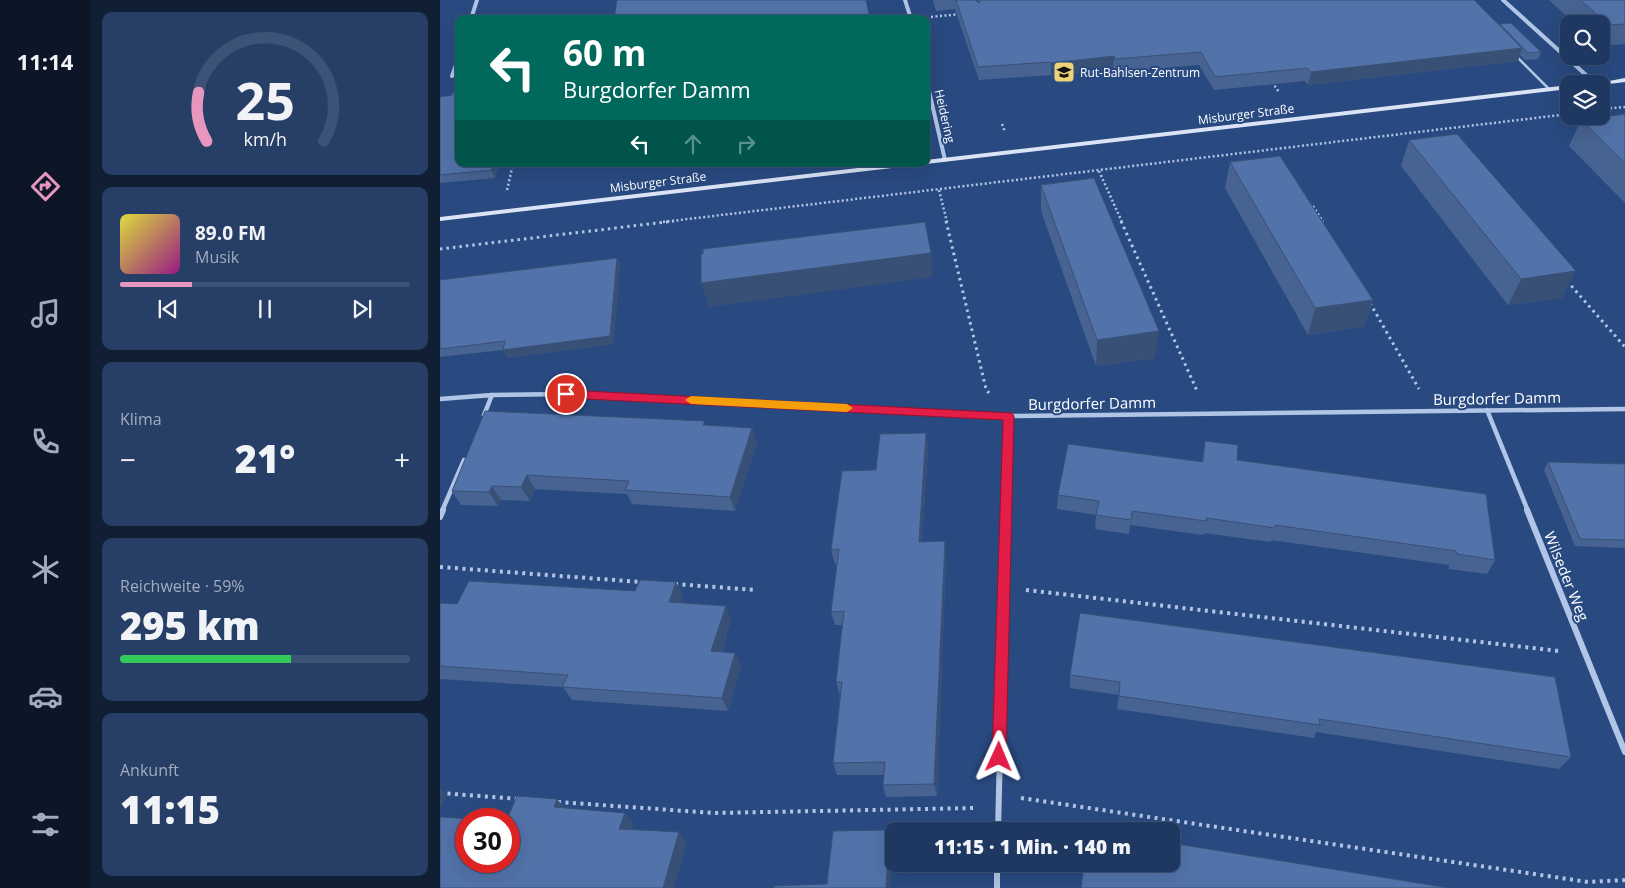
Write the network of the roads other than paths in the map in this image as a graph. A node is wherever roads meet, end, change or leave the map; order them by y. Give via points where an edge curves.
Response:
1 (477, 0) edge
2 (905, 0) edge
3 (1503, 0) edge
4 (472, 15) edge
5 (909, 15) edge
6 (1512, 52) edge
7 (455, 68) edge
8 (1586, 75) edge
9 (452, 76) dead end
10 (1625, 80) edge
11 (1610, 82) edge
12 (1560, 88) edge
13 (1550, 90) junction
14 (930, 95) edge
15 (945, 160) junction
16 (930, 162) edge
17 (883, 167) edge
18 (440, 219) edge
19 (492, 395) junction
20 (440, 398) edge
21 (1625, 409) edge
22 (1487, 410) junction
23 (1008, 416) junction
24 (481, 421) edge
25 (466, 456) edge
26 (440, 517) edge
27 (1625, 752) edge
28 (998, 822) edge
29 (997, 872) edge
30 (997, 888) edge

1 - 4 street
2 - 5 street
3 - 8 street
6 - 13 lane
7 - 9 street
10 - 11 street
12 - 13 street, Misburger Straße
13 - 15 street, Misburger Straße
14 - 15 street, Heidering
15 - 16 street, Misburger Straße
17 - 18 street, Misburger Straße
19 - 20 street, Burgdorfer Damm
19 - 23 street, Burgdorfer Damm via 566,394
19 - 24 street
21 - 22 street, Burgdorfer Damm
22 - 23 street, Burgdorfer Damm
22 - 27 street, Wilseder Weg
23 - 28 street
25 - 26 street
29 - 30 street

